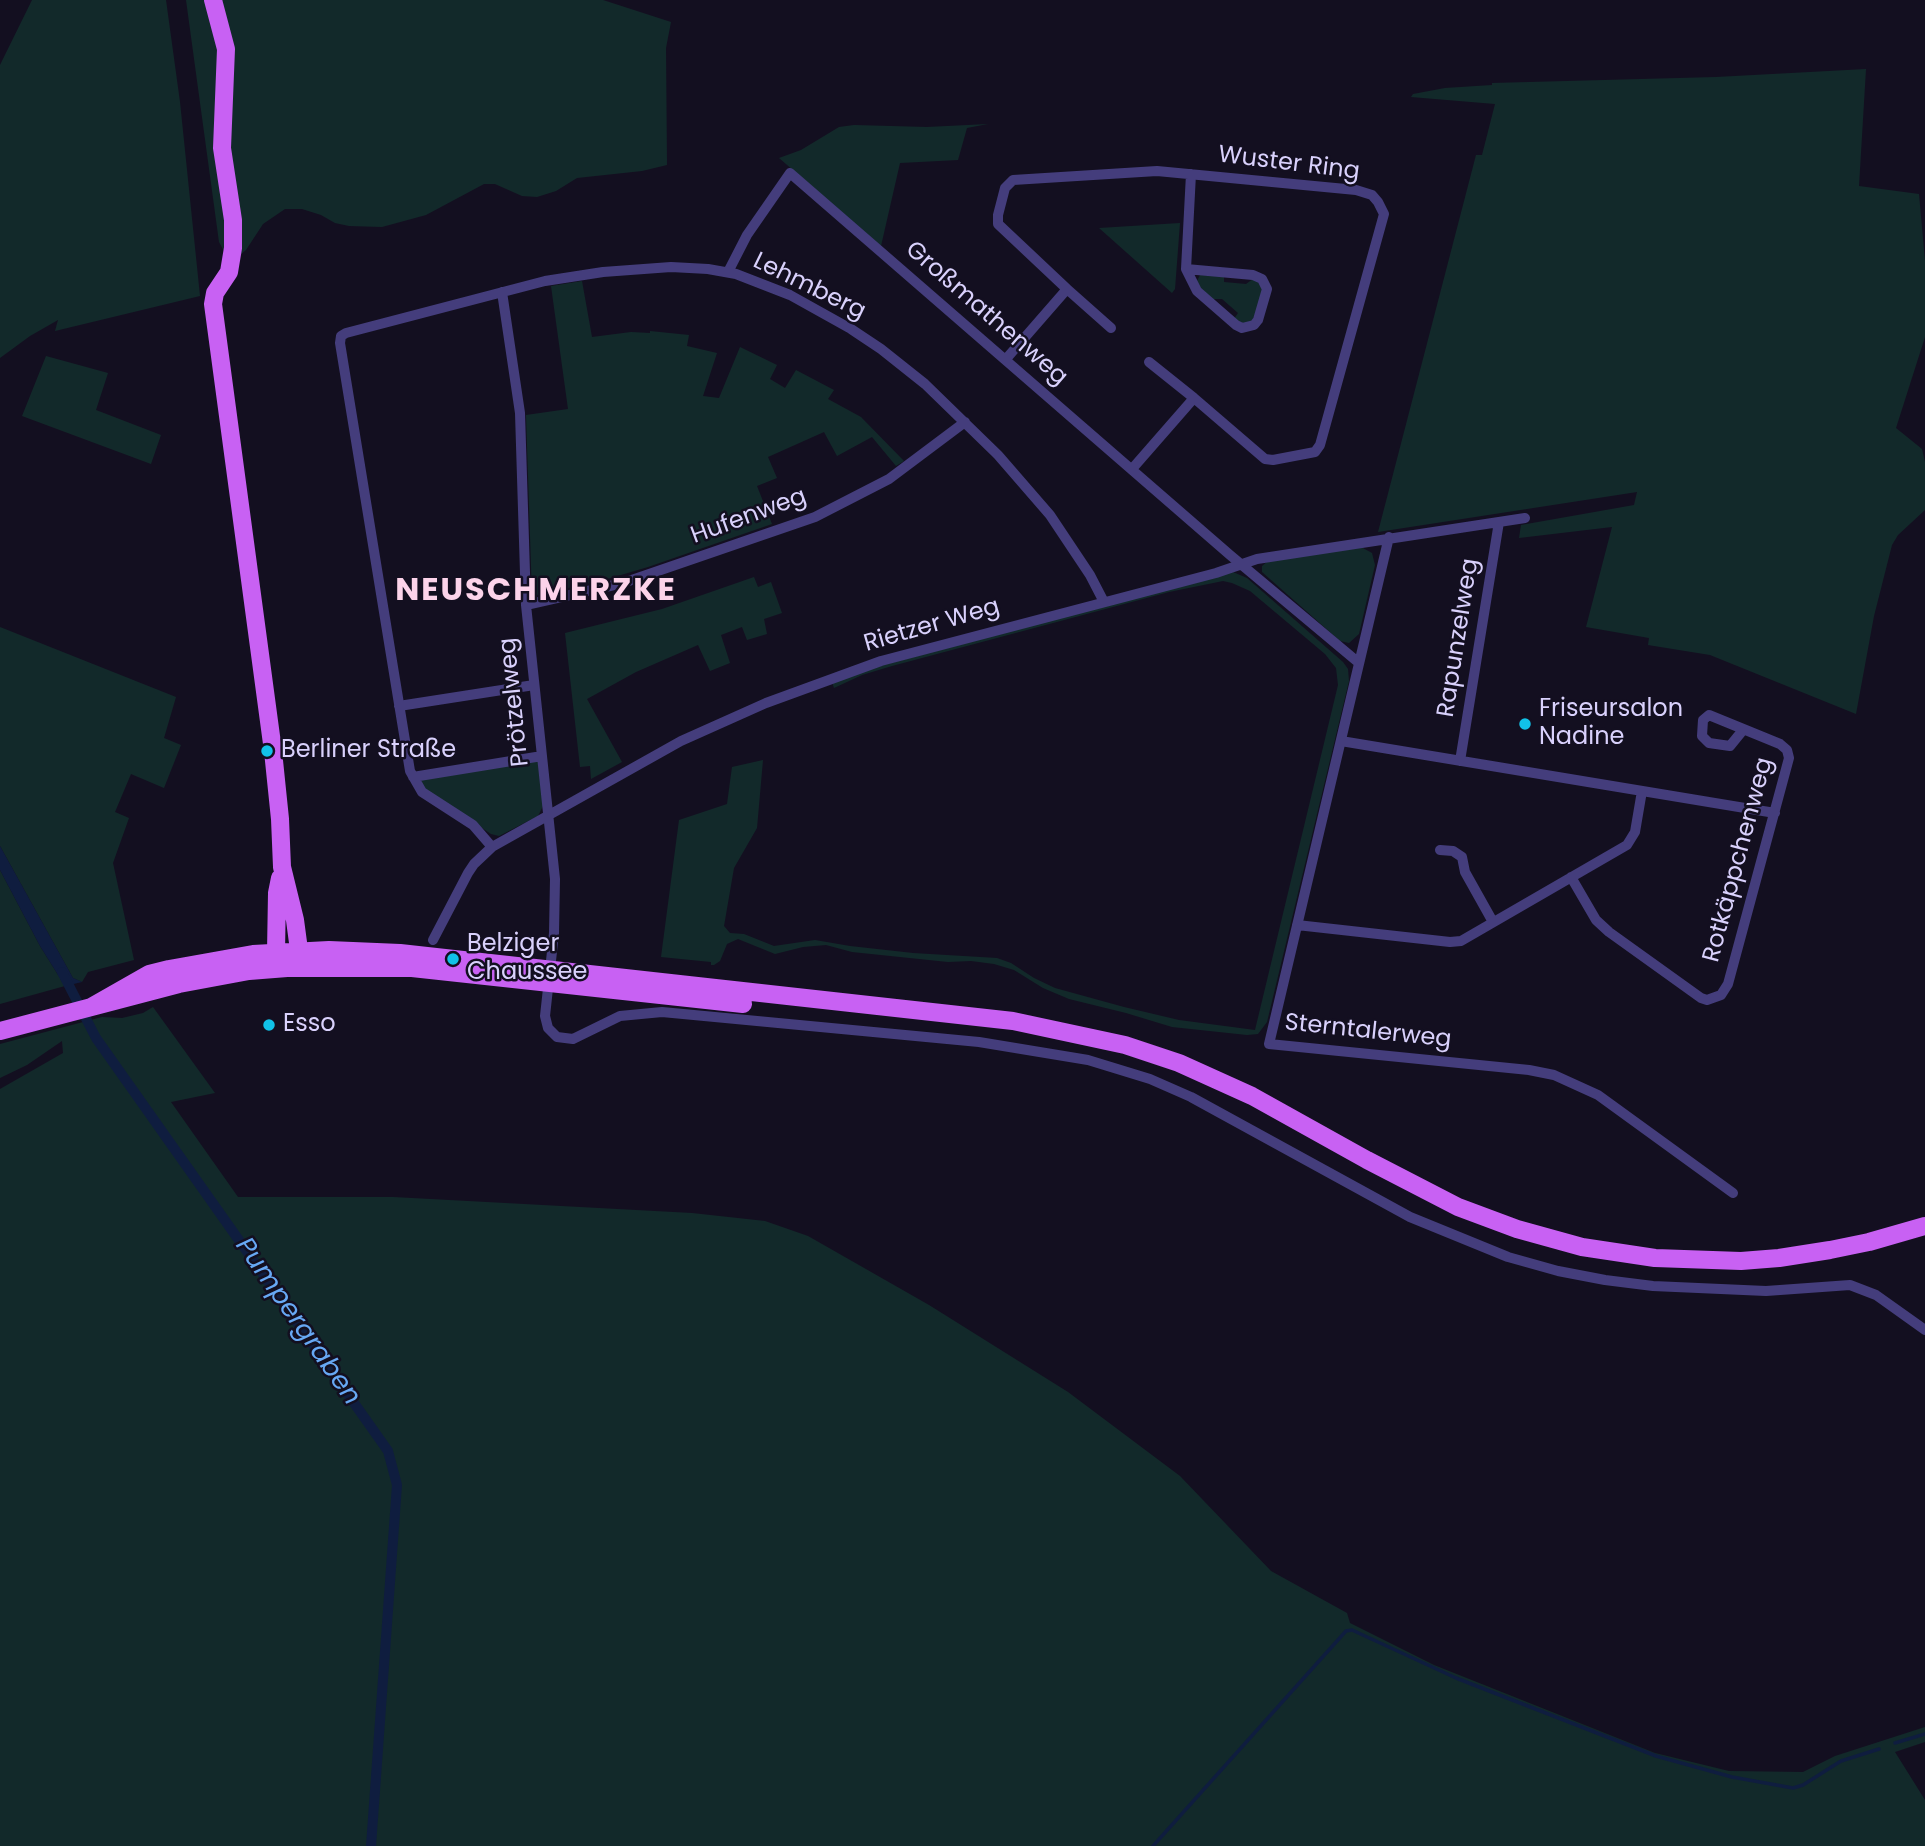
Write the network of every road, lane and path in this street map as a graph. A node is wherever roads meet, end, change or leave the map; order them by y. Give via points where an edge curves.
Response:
1 (213, 0) edge
2 (1191, 174) junction
3 (1186, 269) junction
4 (728, 272) junction
5 (1067, 289) junction
6 (502, 292) junction
7 (1111, 328) dead end
8 (1006, 359) junction
9 (1149, 362) dead end
10 (1194, 398) junction
11 (965, 422) junction
12 (1132, 469) junction
13 (1525, 518) dead end
14 (1499, 522) junction
15 (1389, 537) junction
16 (1243, 564) junction
17 (1104, 602) junction
18 (526, 605) junction
19 (1359, 663) junction
20 (534, 685) junction
21 (399, 706) junction
22 (1743, 730) dead end
23 (1340, 741) junction
24 (542, 756) junction
25 (1460, 761) junction
26 (413, 777) junction
27 (1642, 791) junction
28 (1774, 813) junction
29 (548, 816) junction
30 (492, 848) junction
31 (1440, 850) dead end
32 (282, 867) junction
33 (1571, 877) junction
34 (1493, 922) junction
35 (1297, 925) junction
36 (433, 940) dead end
37 (276, 952) junction
38 (295, 962) junction
39 (549, 977) junction
40 (91, 1007) junction
41 (0, 1031) edge
42 (1733, 1193) dead end
43 (1925, 1226) edge
44 (1925, 1330) edge

1 - 32 main road via 226,48 222,148 233,248 229,272 213,304 274,751
2 - 3 street
2 - 5 street, Wuster Ring via 1142,171 1010,181 998,224
2 - 10 street, Wuster Ring via 1356,190 1372,195 1384,214 1315,452 1265,459
3 - 3 street via 1262,279 1267,289 1258,320 1242,328 1236,325 1197,291
4 - 6 street, Lehmberg via 627,269
4 - 8 street, Großmathenweg via 747,234 790,173
4 - 11 street, Lehmberg via 790,295 851,329 904,366
5 - 7 street, Wuster Ring
5 - 8 street
6 - 18 street, Prötzelweg via 521,425
6 - 21 street, Lehmberg via 341,336
8 - 12 street, Großmathenweg
9 - 10 street, Wuster Ring
10 - 12 street
11 - 17 street, Lehmberg via 1050,514
11 - 18 street, Hufenweg via 889,479 815,517 623,583
12 - 16 street, Großmathenweg
13 - 14 street, Rietzer Weg
14 - 15 street, Rietzer Weg
14 - 25 street, Rapunzelweg
15 - 16 street, Rietzer Weg
15 - 19 street, Sterntalerweg
16 - 17 street, Rietzer Weg
16 - 19 street
17 - 29 street, Rietzer Weg via 881,661 766,703 681,741
18 - 20 street, Prötzelweg
19 - 23 street, Sterntalerweg
20 - 21 street
20 - 24 street, Prötzelweg
21 - 26 street
22 - 28 street, Rotkäppchenweg via 1780,744 1789,754
23 - 25 street
23 - 35 street, Sterntalerweg
24 - 26 street
24 - 29 street, Prötzelweg
25 - 27 street
26 - 30 street via 428,797 472,825
27 - 28 street
27 - 33 street via 1630,842
28 - 33 street, Rotkäppchenweg via 1728,984 1714,999 1698,996 1600,925
29 - 30 street, Rietzer Weg
29 - 39 street, Prötzelweg via 555,906
30 - 36 street, Rietzer Weg via 474,863
31 - 34 street via 1462,857 1465,872
32 - 37 main road
32 - 38 main road via 295,920
33 - 34 street
34 - 35 street via 1451,942
35 - 42 street, Sterntalerweg via 1269,1044 1554,1075 1598,1096
37 - 38 main road
37 - 40 main road via 149,974
38 - 39 main road
38 - 40 main road
39 - 43 main road via 1013,1021 1125,1045 1203,1073 1271,1106 1458,1207 1573,1245 1655,1258 1741,1261 1830,1250
39 - 44 street, Prötzelweg via 547,1024 561,1039 573,1039 620,1016 662,1012 979,1042 1064,1055 1117,1068 1181,1092 1410,1217 1532,1264 1653,1286 1766,1291 1859,1287
40 - 41 main road

